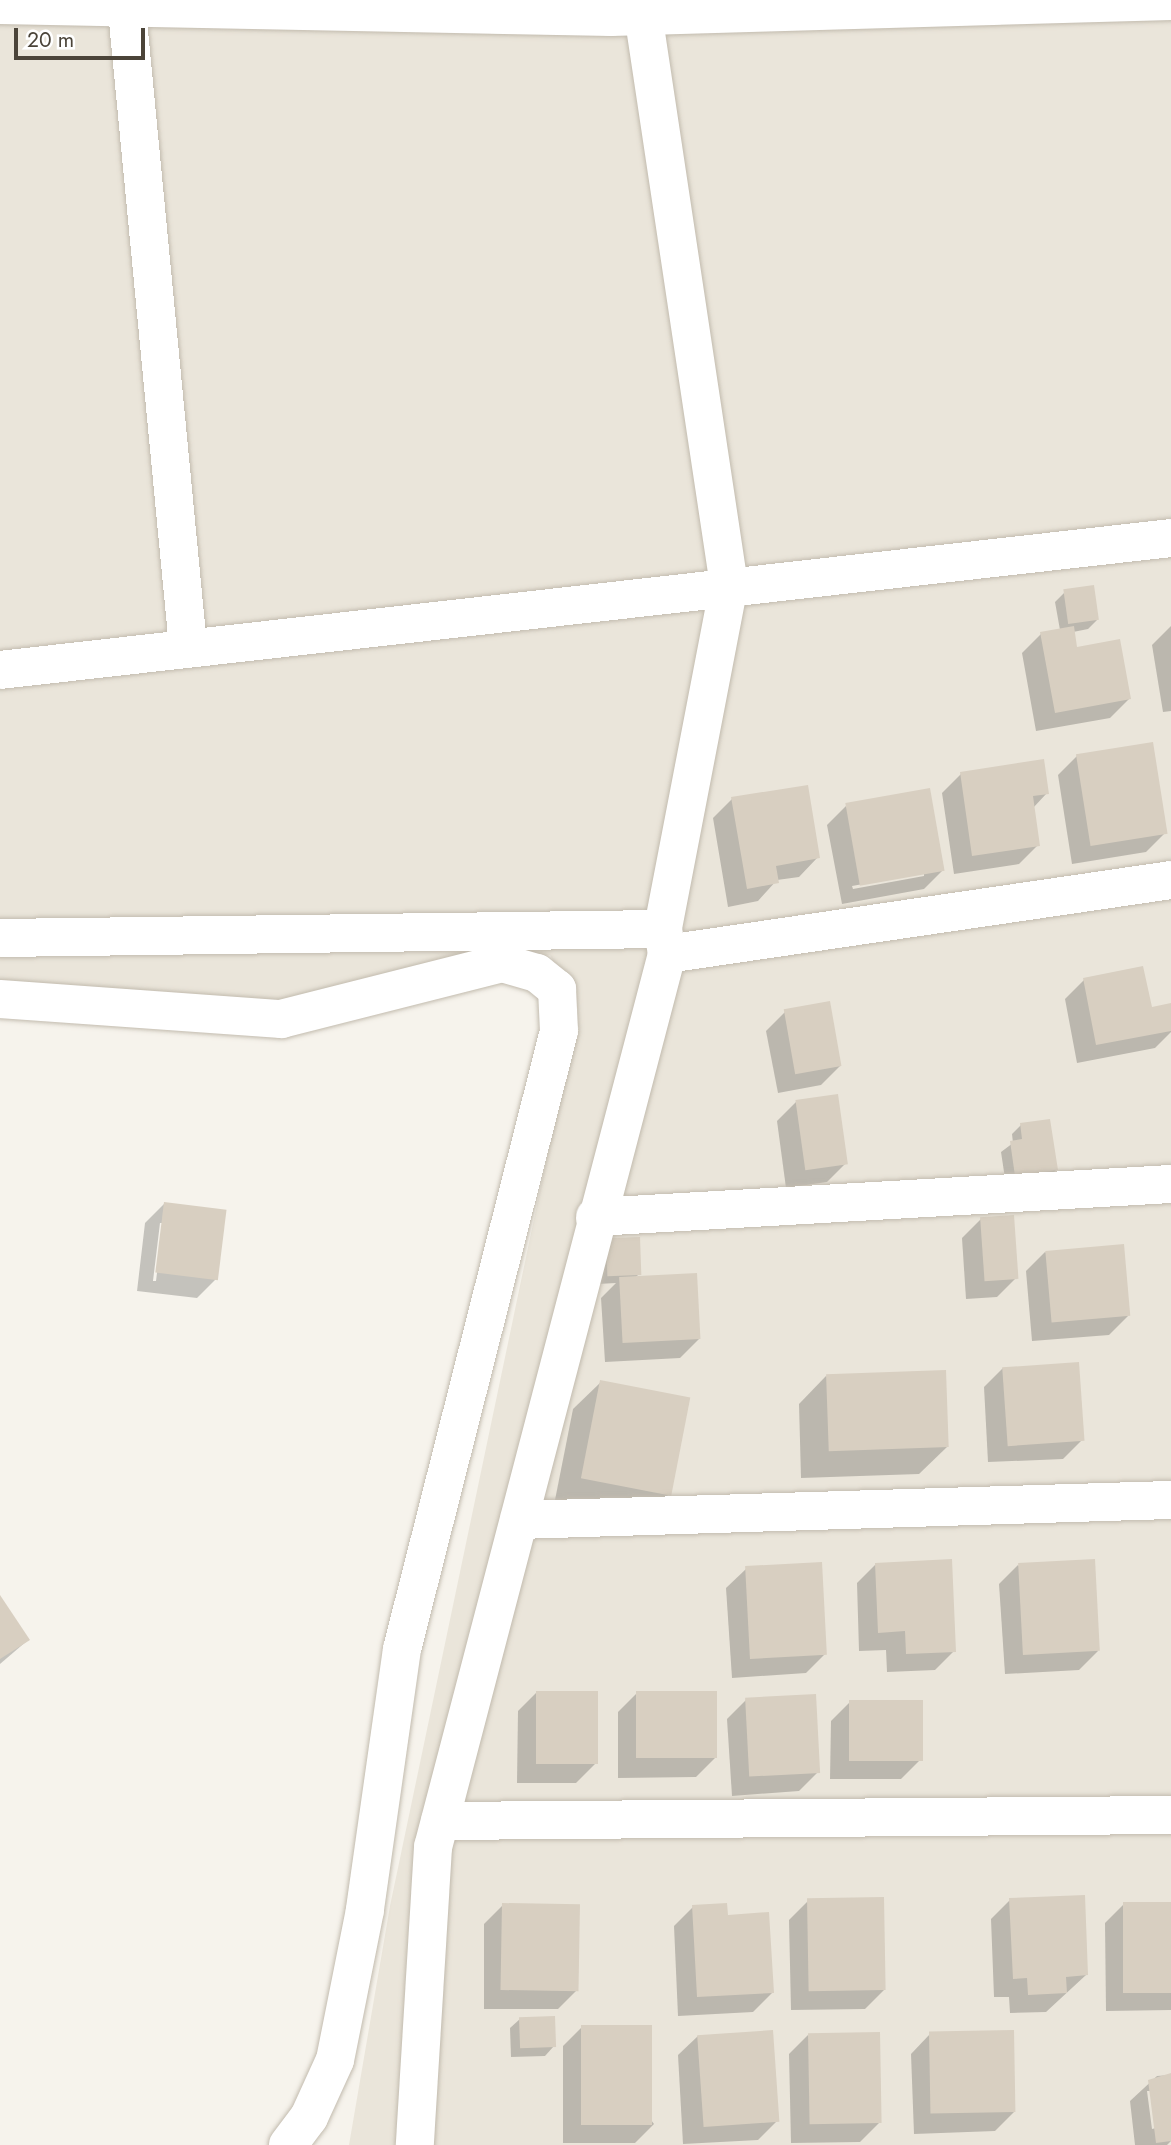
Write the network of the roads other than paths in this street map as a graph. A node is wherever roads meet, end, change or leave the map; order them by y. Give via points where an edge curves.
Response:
1 (1171, 1) edge
2 (127, 4) edge
3 (0, 5) edge
4 (641, 8) edge
5 (1171, 538) edge
6 (729, 585) junction
7 (188, 646) junction
8 (0, 670) edge
9 (1171, 880) edge
10 (0, 938) edge
11 (665, 941) junction
12 (0, 999) edge
13 (1171, 1184) edge
14 (595, 1217) junction
15 (1171, 1500) edge
16 (519, 1520) junction
17 (1171, 1815) edge
18 (440, 1821) junction
19 (288, 2145) edge
20 (415, 2145) edge

1 - 4 street
2 - 3 street
2 - 4 street
2 - 7 street
4 - 6 street
5 - 6 street
6 - 7 street
6 - 11 street
7 - 8 street
9 - 11 street
10 - 11 street
11 - 14 street
12 - 19 street via 281,1019 502,963 537,974 557,989 559,1031 402,1648 365,1910 335,2060 309,2117
13 - 14 street
14 - 16 street
15 - 16 street
16 - 18 street
17 - 18 street
18 - 20 street via 433,1847

